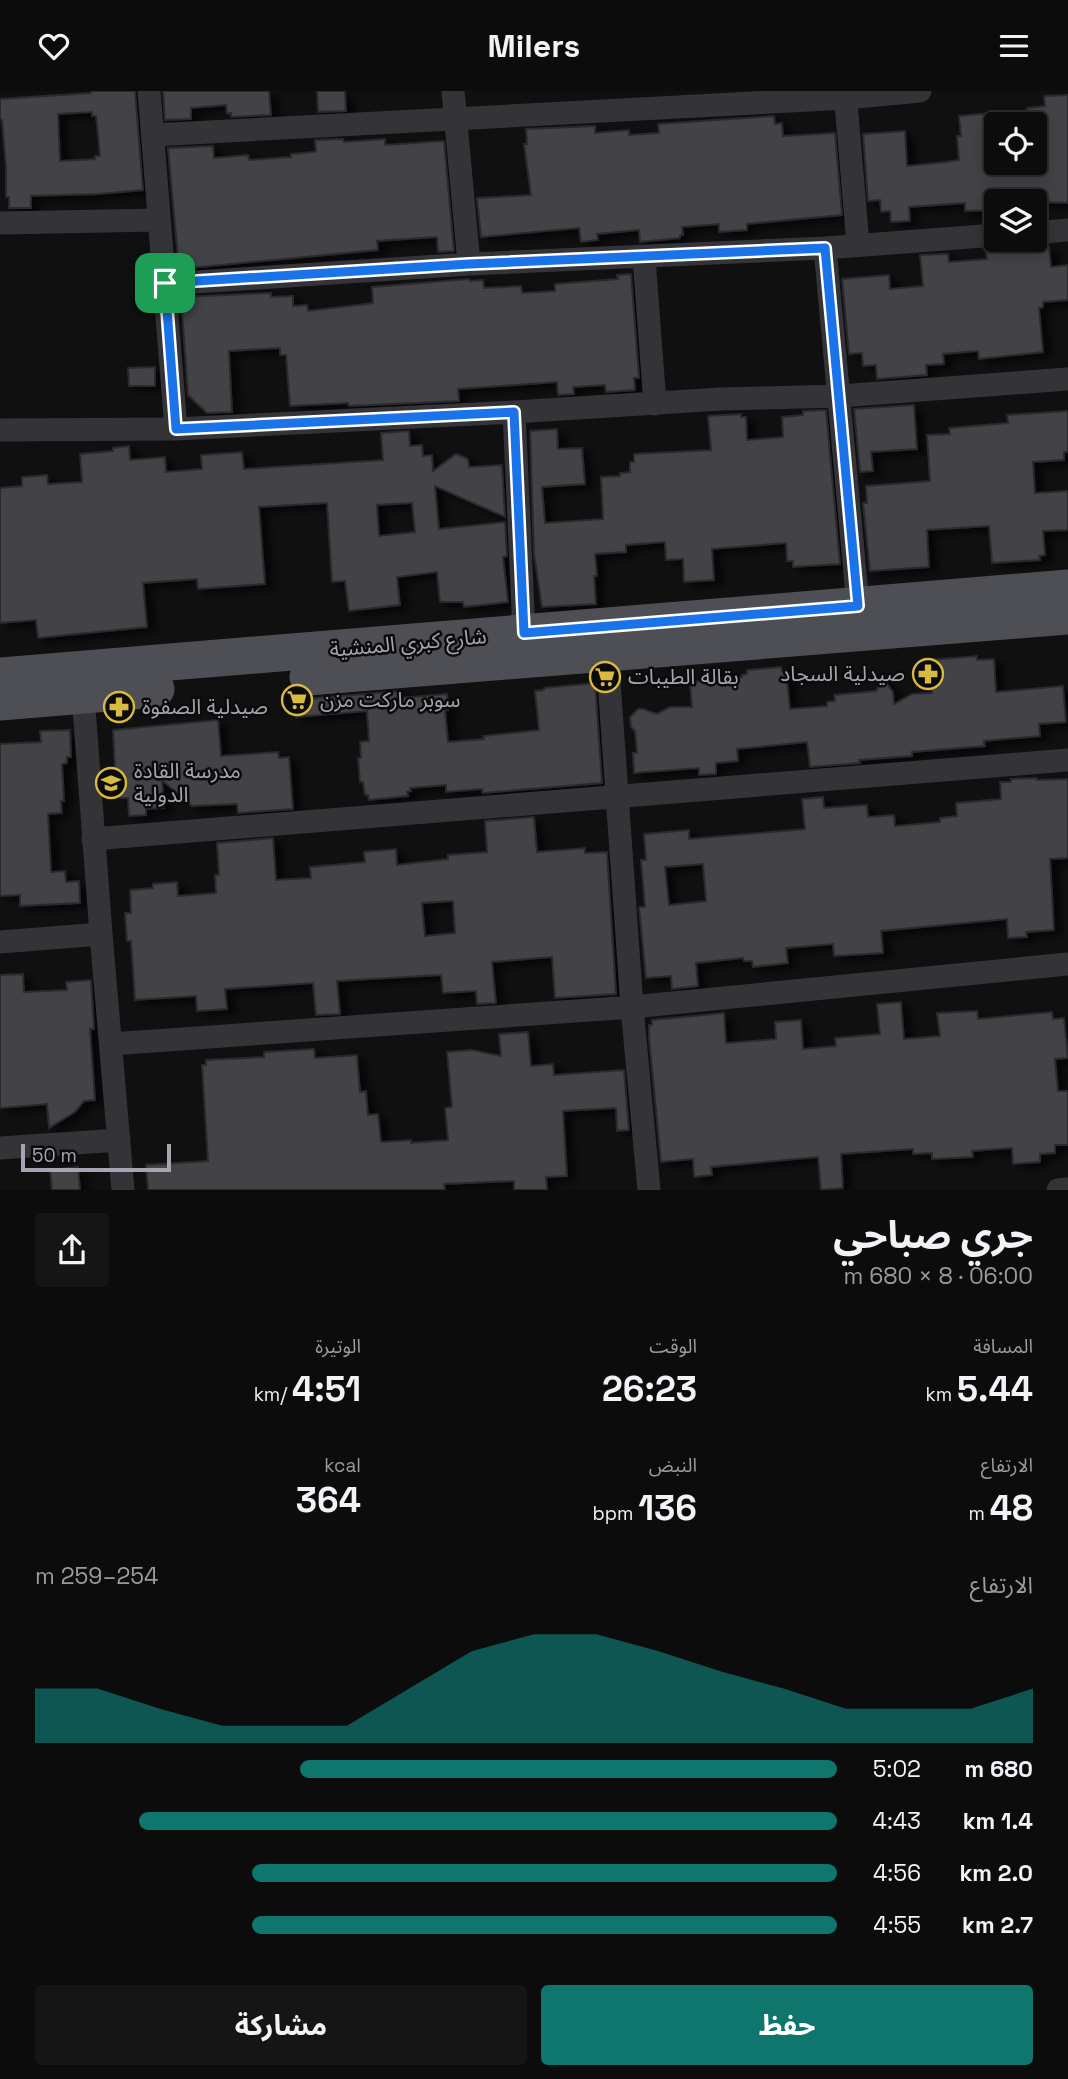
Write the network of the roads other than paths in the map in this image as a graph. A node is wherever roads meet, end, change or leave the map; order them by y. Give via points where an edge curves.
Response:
1 (149, 91) edge
2 (453, 91) edge
3 (920, 91) edge
4 (846, 94) edge
5 (456, 120) junction
6 (153, 135) junction
7 (159, 220) junction
8 (0, 223) edge
9 (1068, 230) edge
10 (1047, 232) edge
11 (984, 236) edge
12 (858, 244) junction
13 (825, 248) junction
14 (644, 258) junction
15 (469, 264) junction
16 (165, 283) junction
17 (1068, 379) edge
18 (840, 396) junction
19 (655, 404) junction
20 (514, 412) junction
21 (176, 429) junction
22 (0, 430) edge
23 (1068, 588) edge
24 (858, 606) junction
25 (1068, 616) edge
26 (524, 633) junction
27 (607, 653) junction
28 (0, 676) edge
29 (83, 695) junction
30 (0, 702) edge
31 (1068, 760) edge
32 (618, 796) junction
33 (93, 839) junction
34 (101, 935) junction
35 (0, 942) edge
36 (1068, 964) edge
37 (632, 1007) junction
38 (111, 1044) junction
39 (119, 1140) junction
40 (0, 1148) edge
41 (1068, 1189) edge
42 (123, 1190) edge
43 (649, 1190) edge
44 (1058, 1190) edge

1 - 6 street
2 - 5 street
3 - 4 street
4 - 5 street
4 - 12 street
5 - 6 street
5 - 15 street
6 - 7 street
7 - 8 street
7 - 16 street
9 - 10 street
11 - 12 street
12 - 13 street
13 - 14 street
13 - 18 street
14 - 15 street
14 - 19 street
15 - 16 street
16 - 21 street
17 - 18 street
18 - 19 street
18 - 24 street
19 - 20 street
20 - 21 street
20 - 26 street
21 - 22 street
23 - 24 main road, شارع كبري المنشية
24 - 26 main road, شارع كبري المنشية
25 - 27 main road, شارع كبري المنشية
26 - 28 main road, شارع كبري المنشية
27 - 29 main road, شارع كبري المنشية
27 - 32 street
29 - 30 main road, شارع كبري المنشية
29 - 33 street
31 - 32 street
32 - 33 street
32 - 37 street
33 - 34 street
34 - 35 street
34 - 38 street
36 - 37 street
37 - 38 street
37 - 43 street
38 - 39 street
39 - 40 street
39 - 42 street
41 - 44 street

